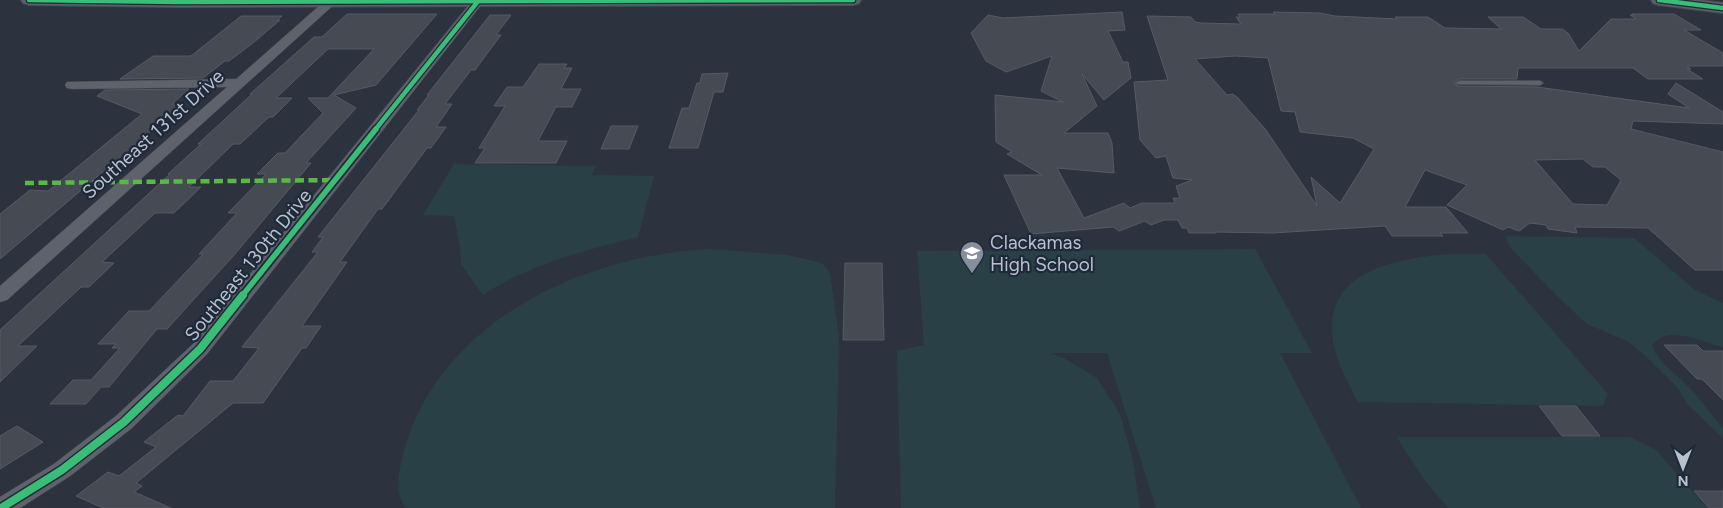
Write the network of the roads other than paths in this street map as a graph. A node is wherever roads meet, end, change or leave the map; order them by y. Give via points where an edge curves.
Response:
1 (29, 0) edge
2 (479, 0) edge
3 (798, 0) edge
4 (853, 0) edge
5 (1658, 0) edge
6 (332, 1) edge
7 (1723, 8) edge
8 (240, 83) junction
9 (1459, 83) dead end
10 (1540, 83) dead end
11 (72, 85) dead end
12 (0, 296) edge
13 (1, 508) edge

1 - 6 main road
2 - 3 main road
2 - 6 main road
2 - 13 street, Southeast 130th Drive via 200,349 124,422 62,470
3 - 4 main road
5 - 7 main road
6 - 8 street, Southeast 131st Drive
8 - 11 street
8 - 12 street, Southeast 131st Drive
9 - 10 lane

